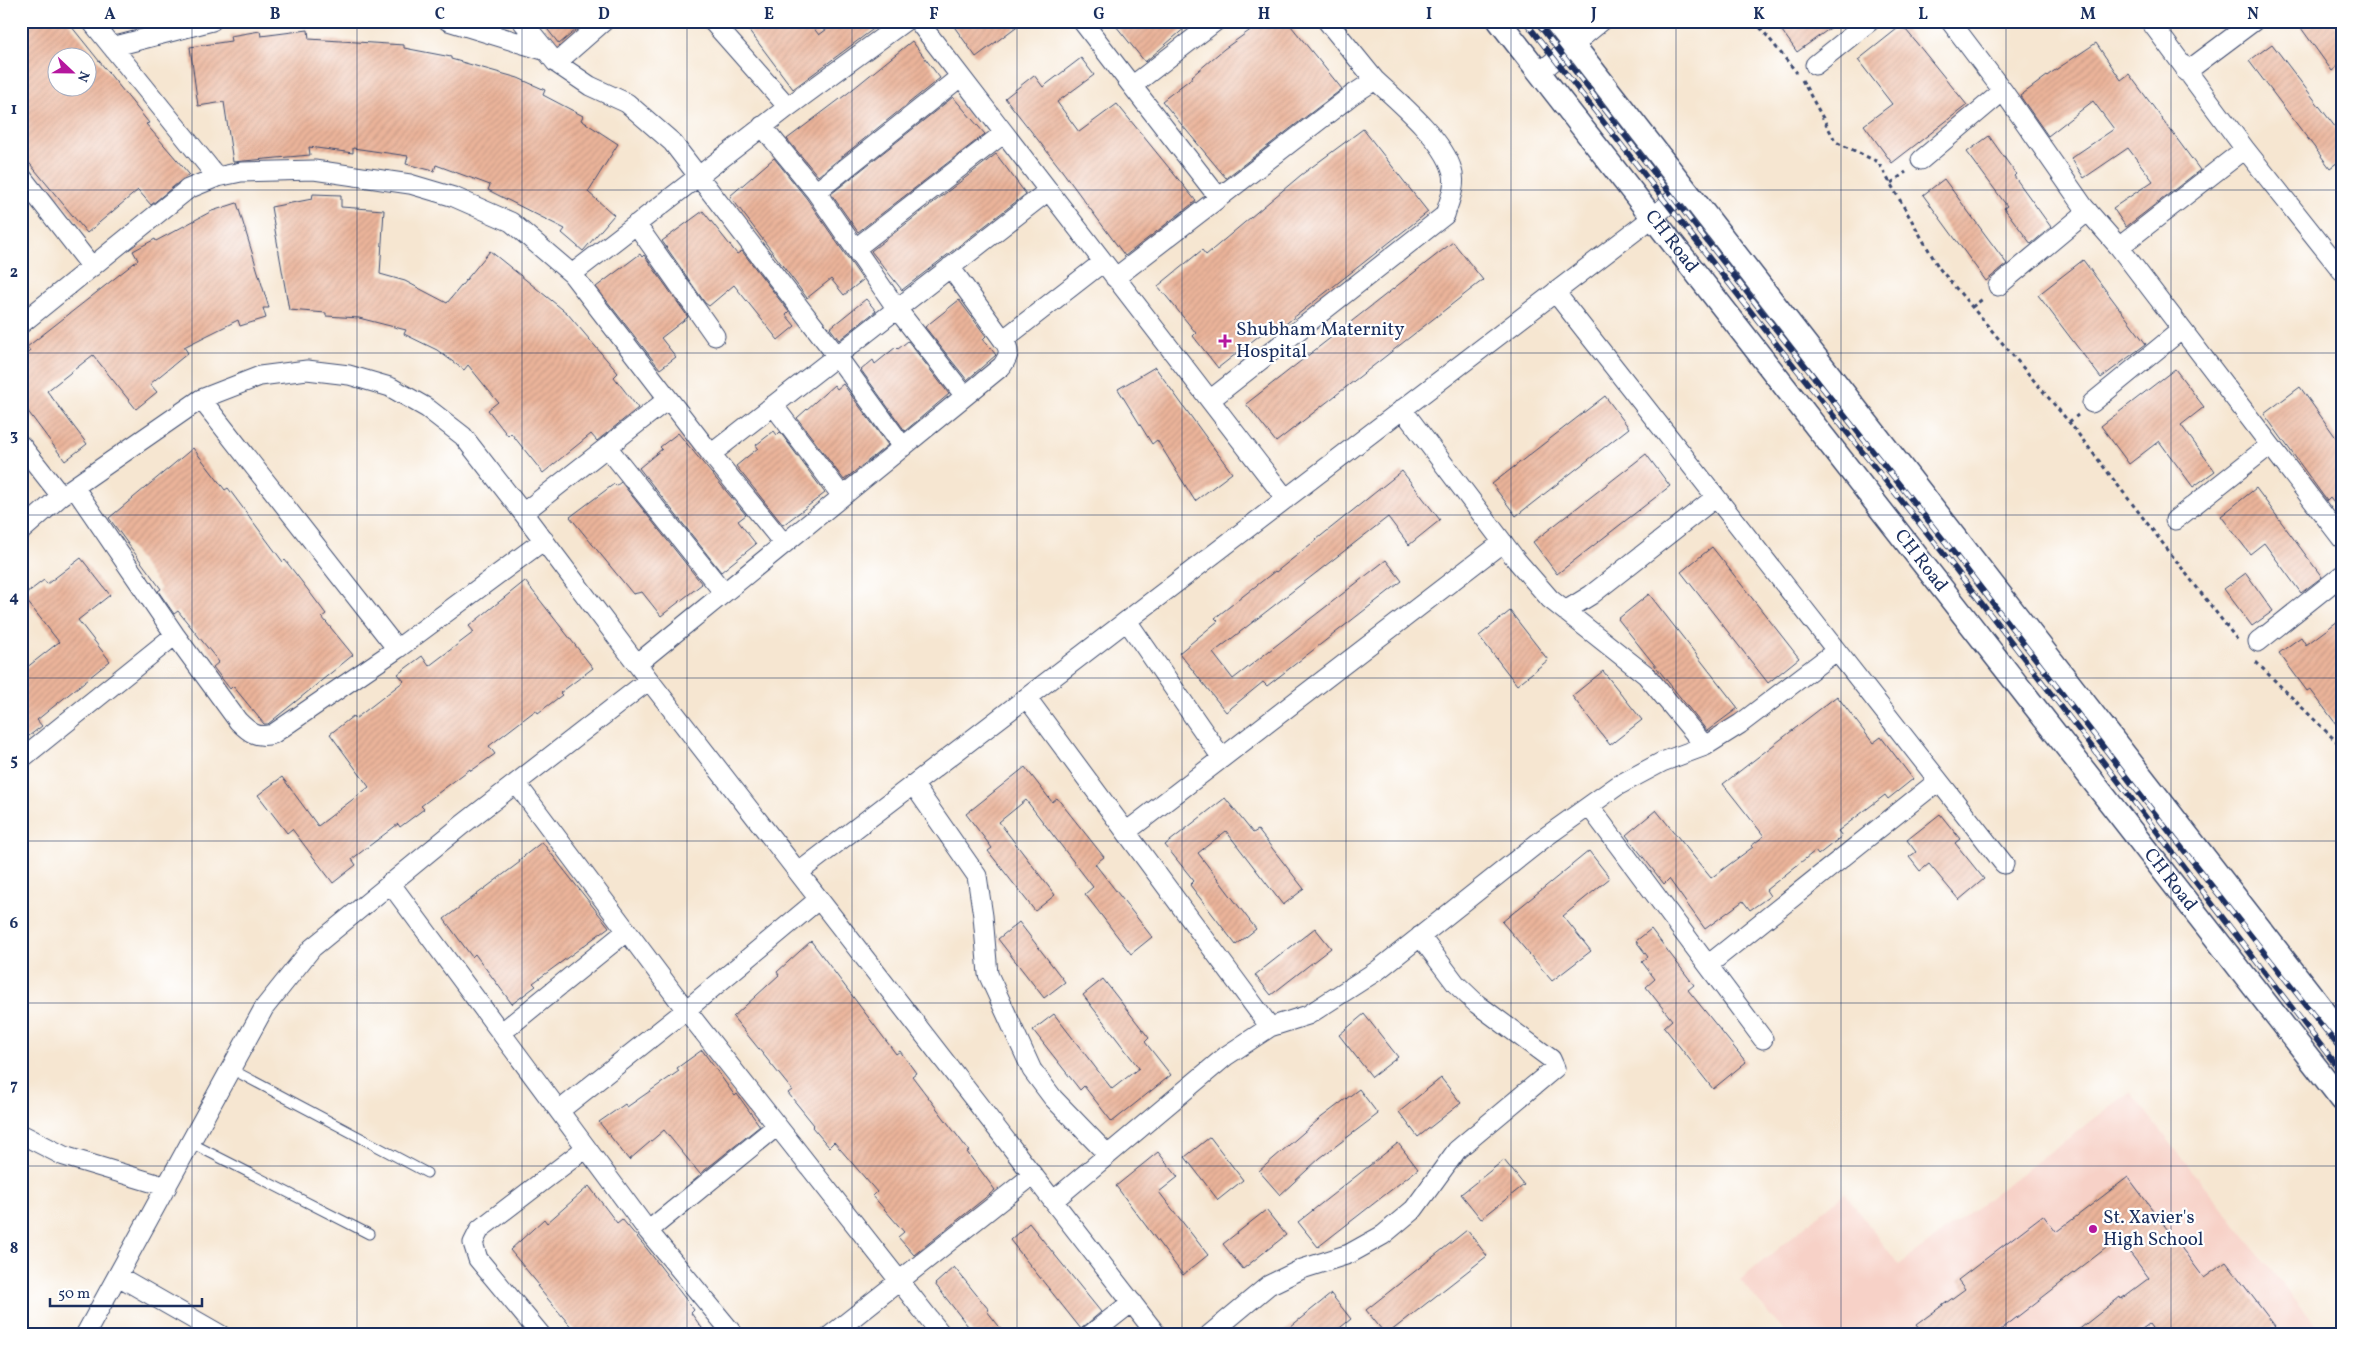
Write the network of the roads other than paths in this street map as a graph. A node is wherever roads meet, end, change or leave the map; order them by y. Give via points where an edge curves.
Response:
1 (92, 21) edge
2 (212, 21) edge
3 (448, 21) edge
4 (522, 21) edge
5 (604, 21) edge
6 (712, 21) edge
7 (905, 21) edge
8 (918, 21) edge
9 (1082, 21) edge
10 (1216, 21) edge
11 (1327, 21) edge
12 (1500, 21) edge
13 (1555, 21) edge
14 (1602, 21) edge
15 (1870, 21) edge
16 (1950, 21) edge
17 (2150, 21) edge
18 (2254, 21) edge
19 (1573, 45) junction
20 (112, 47) junction
21 (551, 57) junction
22 (1816, 65) dead end
23 (2186, 72) junction
24 (1539, 73) junction
25 (960, 77) junction
26 (1375, 80) junction
27 (1132, 86) junction
28 (2003, 90) junction
29 (788, 106) junction
30 (762, 126) junction
31 (1004, 133) junction
32 (2245, 149) junction
33 (1921, 160) dead end
34 (21, 176) edge
35 (698, 176) junction
36 (217, 177) junction
37 (1686, 189) junction
38 (1048, 191) junction
39 (816, 192) junction
40 (1219, 198) junction
41 (2088, 211) junction
42 (1652, 218) junction
43 (636, 224) junction
44 (2119, 247) junction
45 (856, 248) junction
46 (1103, 262) junction
47 (92, 267) junction
48 (950, 267) junction
49 (2341, 268) edge
50 (572, 274) junction
51 (1115, 278) junction
52 (1998, 286) dead end
53 (1555, 292) junction
54 (897, 309) junction
55 (21, 324) edge
56 (2182, 330) junction
57 (715, 336) dead end
58 (1003, 340) junction
59 (836, 356) junction
60 (965, 396) junction
61 (201, 398) junction
62 (668, 399) junction
63 (1210, 400) junction
64 (2092, 403) dead end
65 (773, 405) junction
66 (1402, 410) junction
67 (21, 445) edge
68 (2270, 445) junction
69 (607, 447) junction
70 (903, 447) junction
71 (711, 454) junction
72 (67, 492) junction
73 (842, 496) junction
74 (1716, 497) junction
75 (1286, 499) junction
76 (523, 512) junction
77 (2175, 520) dead end
78 (21, 531) edge
79 (2342, 539) edge
80 (544, 540) junction
81 (1504, 542) junction
82 (784, 544) junction
83 (2342, 576) edge
84 (724, 593) junction
85 (1565, 611) junction
86 (1127, 621) junction
87 (176, 635) junction
88 (2251, 648) road end
89 (397, 649) junction
90 (1836, 651) junction
91 (637, 664) junction
92 (649, 680) junction
93 (1027, 698) junction
94 (1704, 746) junction
95 (1222, 758) junction
96 (21, 759) edge
97 (1938, 781) junction
98 (516, 783) junction
99 (913, 784) junction
100 (1589, 806) junction
101 (1126, 832) junction
102 (2004, 864) dead end
103 (798, 872) junction
104 (390, 883) junction
105 (819, 899) junction
106 (627, 931) junction
107 (1420, 936) junction
108 (1708, 965) junction
109 (686, 1010) junction
110 (1270, 1028) junction
111 (501, 1033) junction
112 (2342, 1034) edge
113 (1763, 1039) dead end
114 (231, 1070) junction
115 (2342, 1100) edge
116 (559, 1111) junction
117 (777, 1126) junction
118 (21, 1134) edge
119 (191, 1143) junction
120 (586, 1148) junction
121 (1108, 1155) junction
122 (427, 1173) dead end
123 (1033, 1175) junction
124 (167, 1187) junction
125 (1053, 1201) junction
126 (648, 1231) junction
127 (369, 1234) dead end
128 (118, 1276) junction
129 (899, 1281) junction
130 (1132, 1302) junction
131 (86, 1334) edge
132 (221, 1335) edge
133 (541, 1335) edge
134 (734, 1335) edge
135 (831, 1335) edge
136 (942, 1335) edge
137 (1090, 1335) edge
138 (1157, 1335) edge
139 (1209, 1335) edge

1 - 20 street
2 - 20 street
3 - 21 street
4 - 21 street
5 - 21 street
6 - 29 street
7 - 29 street
8 - 25 street
9 - 27 street
10 - 27 street
11 - 26 street
12 - 24 street, CH Road
13 - 19 street
14 - 19 street
15 - 22 street
16 - 28 street
17 - 23 street
18 - 23 street
19 - 24 street
19 - 37 street
20 - 36 street
21 - 35 street via 590,86 627,103 672,142
23 - 32 street
24 - 42 street, CH Road
25 - 31 street
25 - 39 street
26 - 40 street
26 - 63 street via 1413,115 1443,152 1453,171 1453,189 1445,215
27 - 40 street
28 - 33 street
28 - 41 street
29 - 30 street
30 - 35 street
30 - 39 street
31 - 38 street
31 - 45 street
32 - 44 street
32 - 49 street
34 - 47 street
35 - 43 street
35 - 59 street
36 - 47 street via 188,189
36 - 50 street via 241,172 314,170 418,187 454,197 511,222
37 - 42 street
37 - 112 street
38 - 46 street
38 - 48 street
39 - 45 street
40 - 51 street
41 - 44 street
41 - 52 street
42 - 53 street
42 - 115 street, CH Road
43 - 50 street
43 - 57 street
44 - 56 street
45 - 54 street
46 - 51 street
46 - 58 street
47 - 55 street
48 - 54 street
48 - 58 street
50 - 62 street
51 - 63 street
53 - 66 street
53 - 74 street
54 - 59 street
54 - 60 street
56 - 64 street
56 - 68 street
58 - 60 street via 1009,357
59 - 65 street
59 - 70 street
60 - 70 street
61 - 72 street
61 - 76 street via 260,376 308,370 349,375 390,387 427,408 463,436
61 - 89 street
62 - 69 street
62 - 71 street
63 - 75 street
65 - 71 street
65 - 73 street
66 - 75 street
66 - 81 street
67 - 72 street
68 - 77 street
68 - 79 street
69 - 76 street
69 - 84 street
70 - 73 street
71 - 82 street
72 - 78 street
72 - 87 street
73 - 82 street
74 - 85 street via 1590,596
74 - 90 street
75 - 86 street
76 - 80 street
80 - 89 street
80 - 91 street
81 - 85 street via 1550,599
81 - 95 street
82 - 84 street
83 - 88 street
84 - 91 street
85 - 94 street via 1646,676
86 - 93 street
86 - 95 street
87 - 89 street via 238,721 248,731 266,736
87 - 96 street
90 - 94 street via 1740,724
90 - 97 street
91 - 92 street
92 - 98 street
92 - 103 street
93 - 99 street
93 - 101 street
94 - 100 street via 1662,762 1617,786
95 - 101 street
97 - 102 street
97 - 108 street
98 - 104 street
98 - 106 street
99 - 103 street
99 - 121 street via 977,876 988,974 1032,1070 1053,1098
100 - 107 street
100 - 108 street
101 - 110 street
103 - 105 street
104 - 111 street
104 - 114 street via 312,948 264,1008
105 - 109 street
105 - 123 street
106 - 109 street
106 - 111 street
107 - 110 street via 1378,970 1308,1015
107 - 139 street via 1456,984 1477,1004 1550,1058 1555,1068 1457,1150 1414,1209 1383,1235 1349,1254 1302,1269 1269,1285
108 - 113 street
109 - 116 street
109 - 117 street
110 - 121 street via 1226,1056
111 - 116 street
114 - 119 street
114 - 122 lane
116 - 120 street
117 - 126 street
117 - 129 street
118 - 124 street via 64,1156
119 - 124 street
119 - 127 lane
120 - 126 street
120 - 133 street via 480,1229 472,1243 478,1259
121 - 125 street
123 - 125 street
123 - 129 street
124 - 128 street
125 - 130 street
126 - 134 street
128 - 131 street
128 - 132 street
129 - 135 street
129 - 136 street
130 - 137 street
130 - 138 street

